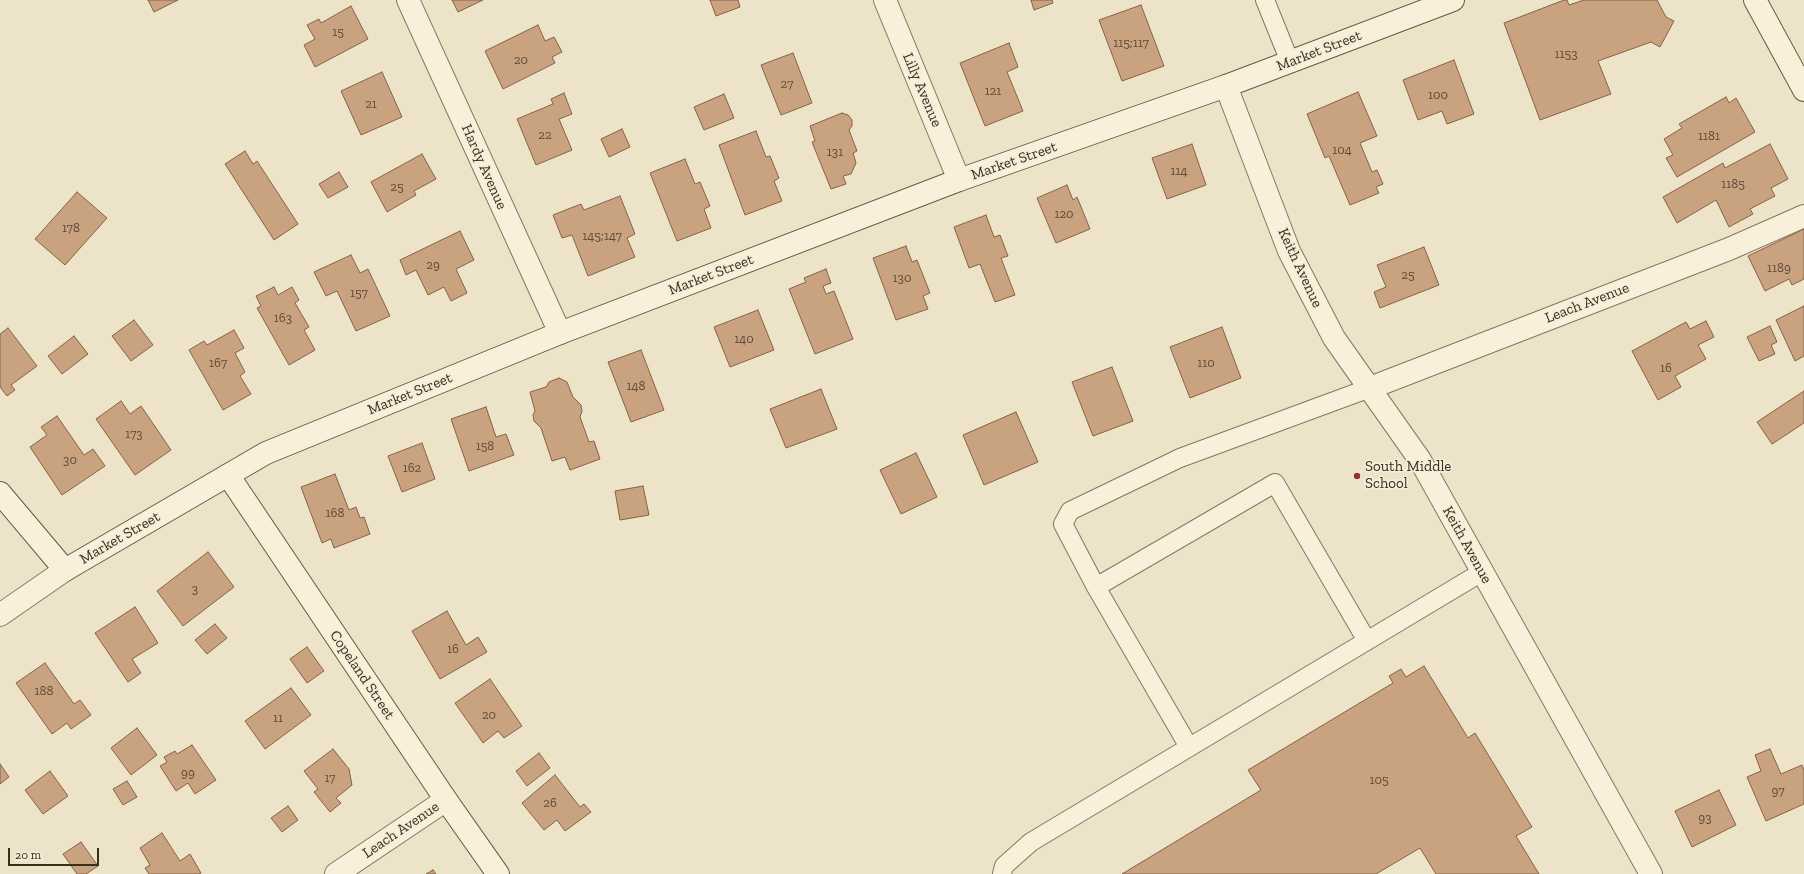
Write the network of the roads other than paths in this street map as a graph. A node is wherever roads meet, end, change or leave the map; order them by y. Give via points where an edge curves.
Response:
1 (408, 0) edge
2 (885, 0) edge
3 (1265, 0) edge
4 (1453, 0) edge
5 (1755, 0) edge
6 (1416, 7) edge
7 (1290, 62) junction
8 (1226, 86) junction
9 (1804, 90) edge
10 (959, 180) junction
11 (1804, 216) edge
12 (560, 333) junction
13 (1370, 388) junction
14 (228, 476) junction
15 (0, 494) edge
16 (65, 570) junction
17 (1482, 572) junction
18 (1096, 587) junction
19 (0, 615) edge
20 (1367, 641) junction
21 (1189, 747) junction
22 (446, 800) junction
23 (336, 874) edge
24 (498, 874) edge
25 (1002, 874) edge
26 (1651, 874) edge

1 - 12 main road, Hardy Avenue
2 - 10 main road, Lilly Avenue
3 - 7 lane
4 - 6 main road, Market Street
5 - 9 main road
6 - 7 main road, Market Street
7 - 8 main road, Market Street
8 - 10 main road, Market Street
8 - 13 main road, Keith Avenue via 1289,251 1334,338
10 - 12 main road, Market Street
11 - 13 main road, Leach Avenue via 1729,249
12 - 14 main road, Market Street via 266,453
13 - 17 main road, Keith Avenue via 1420,460
13 - 18 lane via 1180,458 1070,511 1063,524
14 - 16 main road, Market Street
14 - 22 main road, Copeland Street
15 - 16 main road
16 - 19 main road, Market Street
17 - 20 lane
17 - 26 main road, Keith Avenue
18 - 20 lane via 1275,483
18 - 21 lane
20 - 21 lane
21 - 25 lane via 1030,842 1004,866
22 - 23 main road, Leach Avenue
22 - 24 main road, Copeland Street

